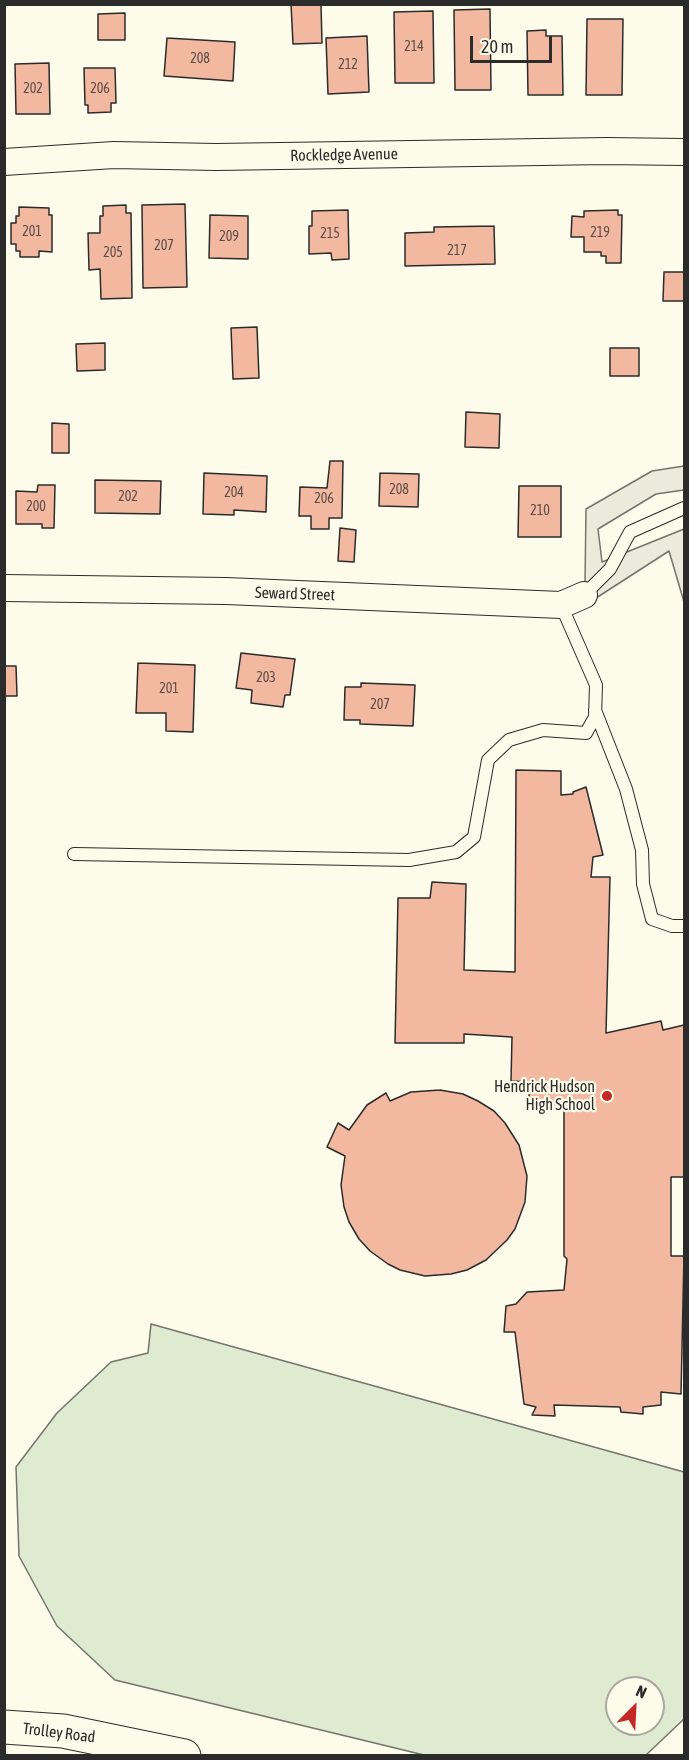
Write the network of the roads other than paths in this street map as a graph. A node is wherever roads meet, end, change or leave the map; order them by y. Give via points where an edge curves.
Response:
1 (684, 152) edge
2 (4, 162) edge
3 (684, 508) edge
4 (4, 588) edge
5 (573, 600) junction
6 (595, 710) junction
7 (74, 854) dead end
8 (684, 926) edge
9 (4, 1726) edge
10 (170, 1754) edge

1 - 2 street, Rockledge Avenue via 114,155
3 - 5 lane via 630,532 610,569
4 - 5 street, Seward Street
5 - 6 lane via 596,685
6 - 7 lane via 586,733 543,730 509,740 488,760 474,837 456,852 409,860
6 - 8 lane via 626,789 642,850 643,884 652,918
9 - 10 street, Trolley Road via 63,1731

